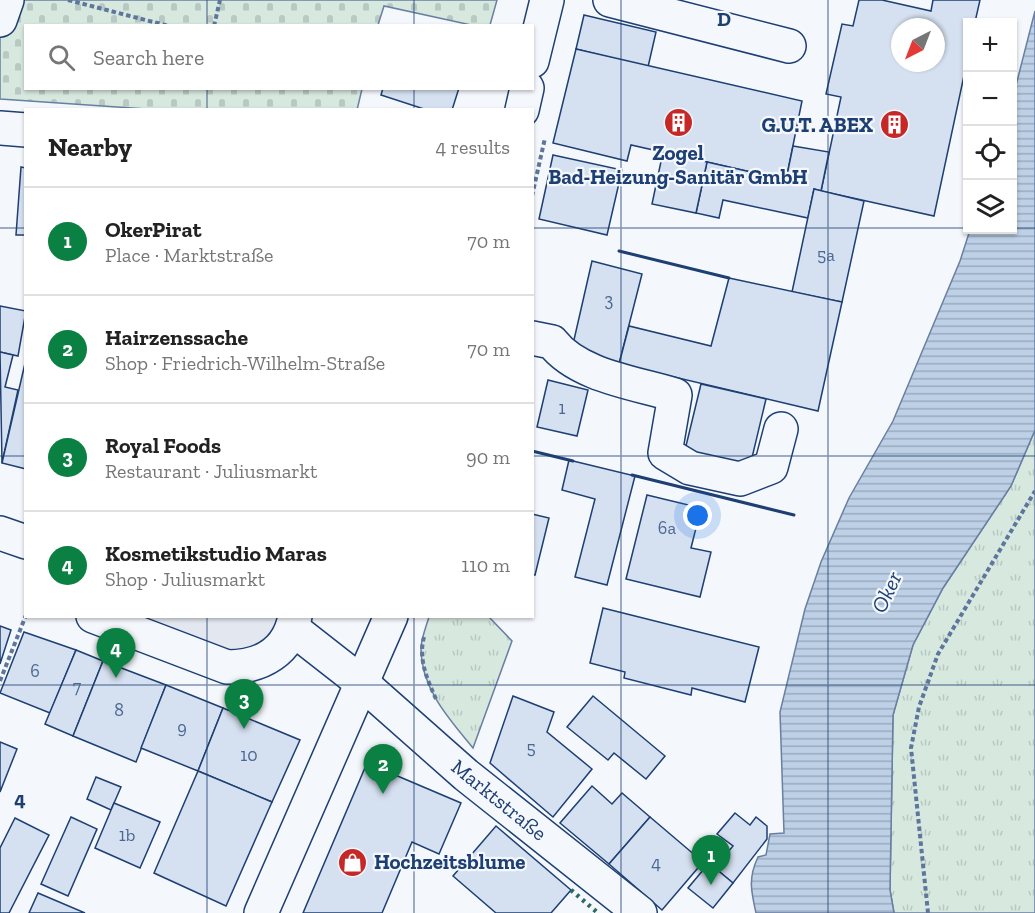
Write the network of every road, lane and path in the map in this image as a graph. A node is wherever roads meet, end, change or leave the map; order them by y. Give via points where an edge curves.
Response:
1 (7, 0) edge
2 (68, 0) edge
3 (220, 0) edge
4 (547, 0) edge
5 (610, 0) edge
6 (0, 20) edge
7 (161, 24) edge
8 (214, 24) edge
9 (789, 46) dead end
10 (534, 53) edge
11 (527, 90) edge
12 (522, 108) edge
13 (0, 128) edge
14 (24, 130) edge
15 (534, 338) edge
16 (782, 429) dead end
17 (1035, 491) edge
18 (0, 533) edge
19 (24, 541) edge
20 (25, 618) edge
21 (98, 618) edge
22 (390, 618) edge
23 (294, 623) edge
24 (0, 681) edge
25 (362, 683) junction
26 (261, 913) edge
27 (640, 913) edge
28 (928, 913) edge

1 - 6 street
2 - 7 path
3 - 8 path
4 - 10 street
5 - 9 street
11 - 12 street
13 - 14 street
15 - 16 street via 552,342 562,356 580,367 675,395 665,453 690,468 741,479 771,467
17 - 28 path via 938,654 919,707 911,748
18 - 19 street
20 - 24 path
21 - 23 street via 228,667 249,667 266,661 284,645
22 - 25 street
23 - 25 street, Marktstraße
25 - 26 street
25 - 27 street, Marktstraße via 465,775

